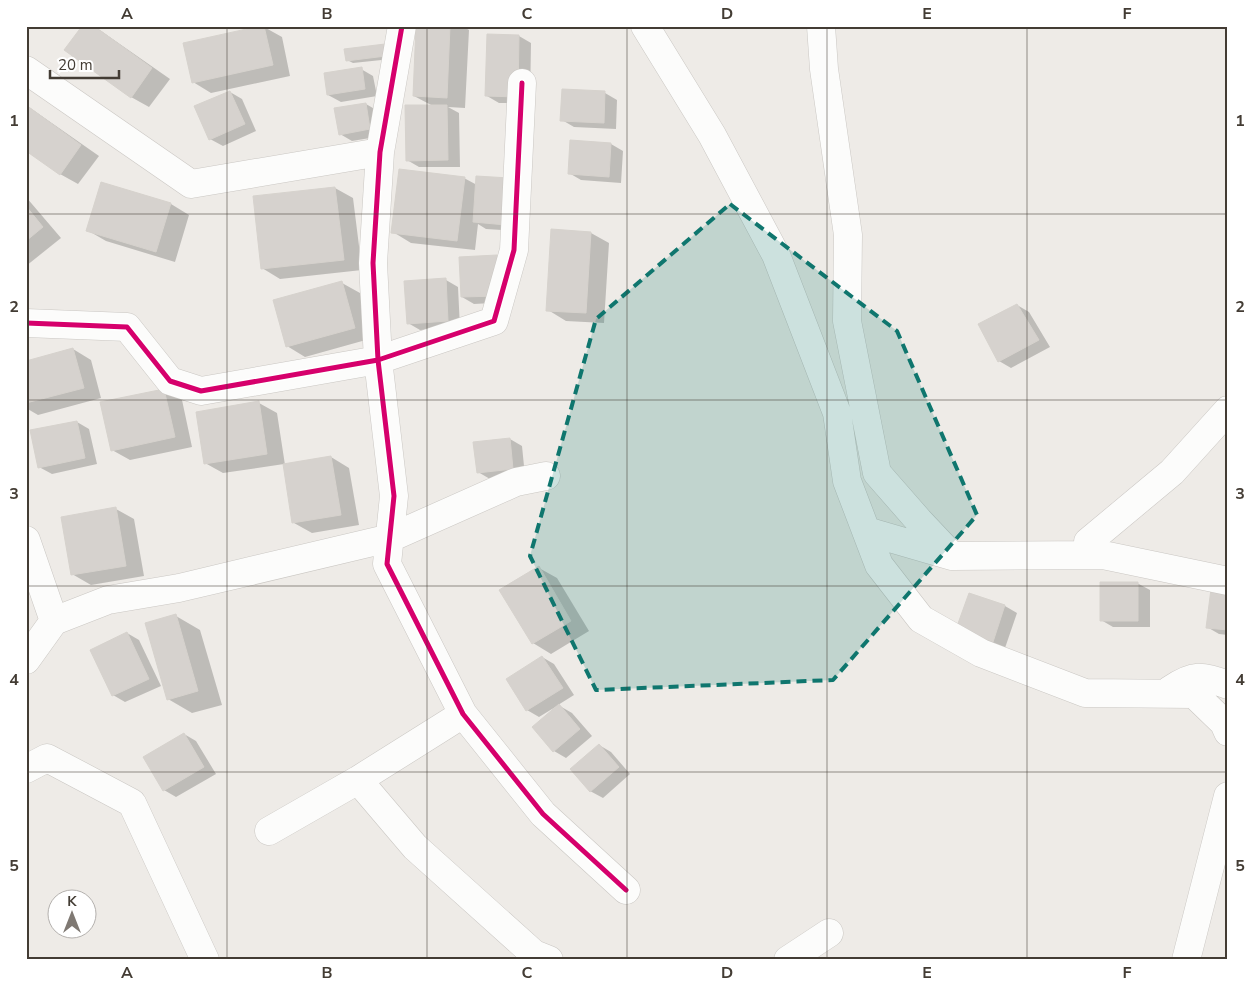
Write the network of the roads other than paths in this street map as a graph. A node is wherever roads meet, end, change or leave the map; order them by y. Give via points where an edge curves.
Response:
1 (402, 26) edge
2 (645, 26) edge
3 (821, 26) edge
4 (26, 70) edge
5 (522, 82) dead end
6 (380, 152) junction
7 (26, 323) edge
8 (378, 360) junction
9 (1228, 410) edge
10 (546, 476) dead end
11 (866, 531) junction
12 (390, 538) junction
13 (26, 540) edge
14 (1103, 555) junction
15 (952, 556) junction
16 (1228, 581) edge
17 (54, 621) junction
18 (26, 660) edge
19 (1228, 685) edge
20 (1164, 694) junction
21 (463, 714) junction
22 (1228, 732) edge
23 (26, 769) edge
24 (358, 780) junction
25 (1228, 796) edge
26 (269, 831) dead end
27 (626, 890) dead end
28 (829, 933) dead end
29 (537, 958) edge
30 (205, 960) edge
31 (788, 960) edge
32 (1186, 960) edge

1 - 6 street
2 - 11 street via 712,135 776,255 837,413 847,481
3 - 15 street via 824,69 848,235 847,322 877,473
4 - 6 street via 191,184
5 - 8 street via 514,250 494,321
6 - 8 street via 373,263
7 - 8 street via 127,327 170,380 201,391
8 - 12 street via 394,496
9 - 14 street via 1172,472 1088,542
10 - 12 street via 516,482
11 - 15 street
11 - 20 street via 879,565 922,619 981,653 1085,693
12 - 17 street via 179,588 108,600
12 - 21 street via 387,564
13 - 17 street
14 - 15 street
14 - 16 street
17 - 18 street
19 - 20 street via 1207,677 1184,680
20 - 22 street via 1194,694 1224,723
21 - 24 street
21 - 27 street via 543,814
23 - 30 street via 47,758 132,803
24 - 26 street
24 - 29 street via 415,846
25 - 32 street
28 - 31 street

